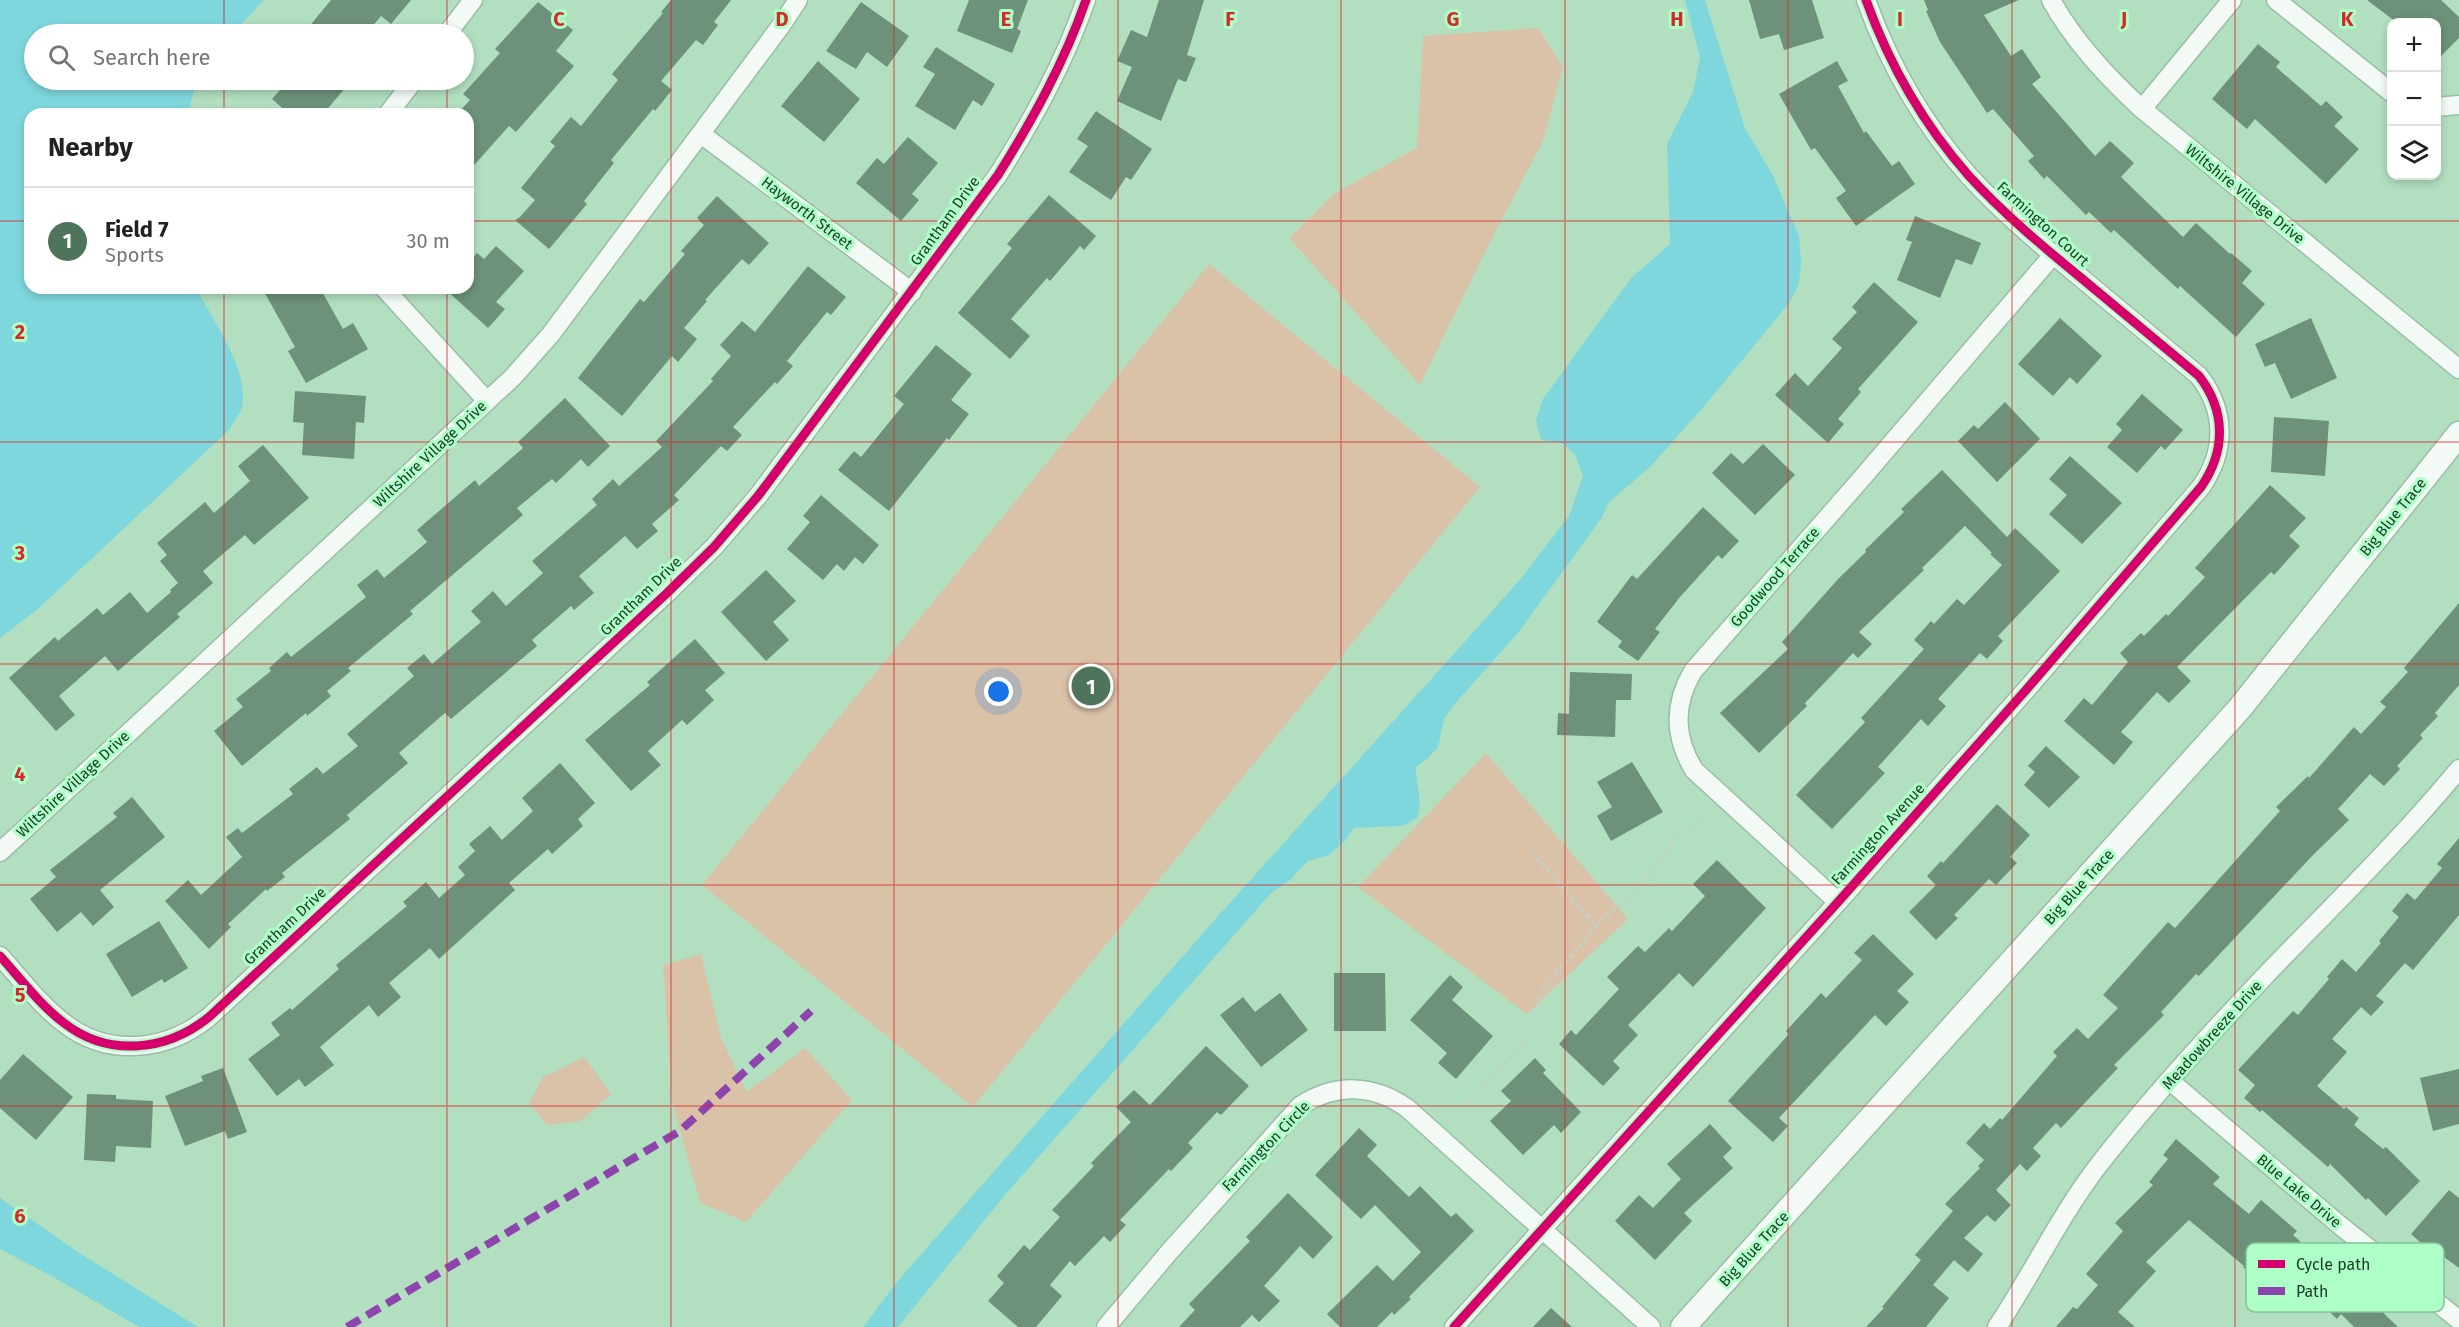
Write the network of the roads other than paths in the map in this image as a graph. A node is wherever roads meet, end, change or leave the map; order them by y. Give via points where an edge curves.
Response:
1 (473, 0) edge
2 (798, 0) edge
3 (1086, 0) edge
4 (1866, 0) edge
5 (2051, 0) edge
6 (2232, 0) edge
7 (2276, 0) edge
8 (455, 24) edge
9 (406, 90) edge
10 (2387, 90) edge
11 (2459, 105) edge
12 (2441, 107) edge
13 (393, 108) edge
14 (2142, 110) junction
15 (701, 134) junction
16 (2053, 255) junction
17 (912, 292) junction
18 (390, 294) edge
19 (2459, 369) edge
20 (488, 401) junction
21 (2459, 434) edge
22 (2220, 447) joint
23 (2459, 769) edge
24 (0, 852) edge
25 (1838, 902) junction
26 (0, 956) edge
27 (2170, 1081) junction
28 (1541, 1229) junction
29 (2362, 1243) edge
30 (2444, 1308) edge
31 (2459, 1320) edge
32 (1106, 1327) edge
33 (1454, 1327) edge
34 (1651, 1327) edge
35 (1683, 1327) edge
36 (1997, 1327) edge

1 - 8 street
2 - 15 street, Wiltshire Village Drive
3 - 17 street, Grantham Drive via 1030,125
4 - 16 street, Farmington Court via 1901,80 1932,129 2008,217
5 - 14 street, Wiltshire Village Drive via 2080,44
6 - 14 street
7 - 10 street
9 - 13 street
11 - 12 street
14 - 19 street, Wiltshire Village Drive
15 - 17 street, Hayworth Street
15 - 20 street, Wiltshire Village Drive via 551,334
16 - 22 street, Farmington Court via 2199,376 2215,402
16 - 25 street, Goodwood Terrace via 1693,671 1680,698 1678,728 1694,770
17 - 26 street, Grantham Drive via 758,496 714,547 209,1017 184,1035 156,1045 109,1044 73,1029 50,1011
18 - 20 street
20 - 24 street, Wiltshire Village Drive
21 - 35 street, Big Blue Trace via 2240,708
22 - 25 street, Farmington Avenue via 2201,487
23 - 27 street, Meadowbreeze Drive via 2427,808
25 - 28 street, Farmington Avenue
27 - 29 street, Blue Lake Drive
27 - 36 street, Meadowbreeze Drive via 2078,1193
28 - 32 street, Farmington Circle via 1395,1100 1365,1090 1327,1092 1300,1106
28 - 33 street
28 - 34 street, Farmington Circle
30 - 31 street, Blue Lake Drive

